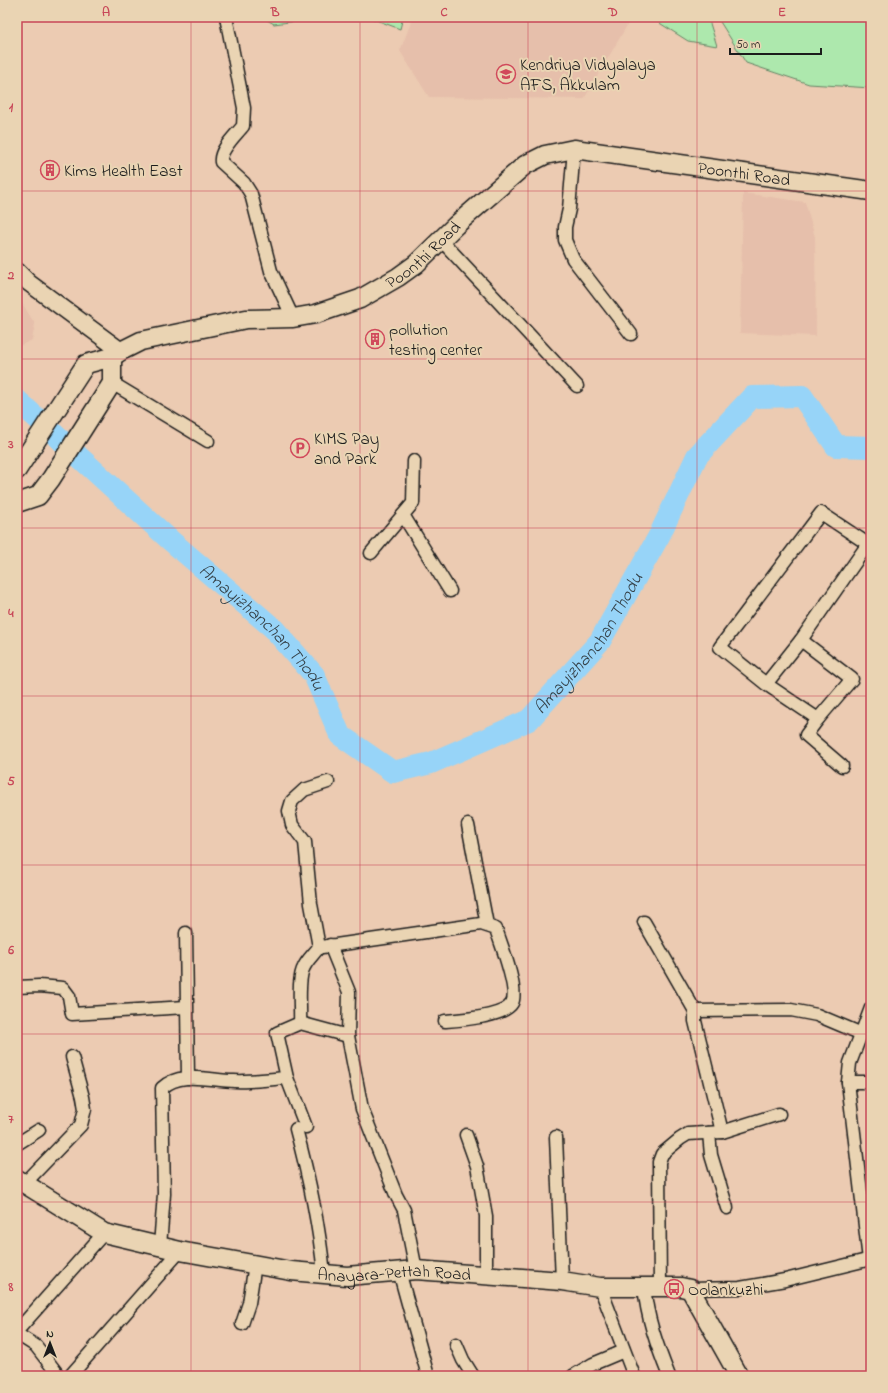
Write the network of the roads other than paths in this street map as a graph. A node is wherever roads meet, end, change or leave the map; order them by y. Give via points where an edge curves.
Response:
1 (226, 17) edge
2 (574, 149) junction
3 (871, 191) edge
4 (441, 240) junction
5 (17, 271) edge
6 (292, 318) junction
7 (631, 334) dead end
8 (116, 354) junction
9 (577, 386) dead end
10 (107, 390) junction
11 (208, 441) dead end
12 (414, 461) dead end
13 (21, 464) edge
14 (17, 503) edge
15 (403, 515) junction
16 (869, 545) edge
17 (371, 553) dead end
18 (450, 591) dead end
19 (801, 640) junction
20 (766, 684) junction
21 (818, 719) junction
22 (842, 766) dead end
23 (328, 782) dead end
24 (468, 825) dead end
25 (644, 922) dead end
26 (488, 925) junction
27 (186, 932) dead end
28 (325, 946) junction
29 (17, 987) edge
30 (186, 1008) junction
31 (871, 1008) edge
32 (695, 1011) junction
33 (445, 1021) dead end
34 (300, 1023) junction
35 (862, 1034) junction
36 (348, 1036) junction
37 (72, 1057) dead end
38 (188, 1078) junction
39 (287, 1078) junction
40 (848, 1082) junction
41 (871, 1082) edge
42 (779, 1114) dead end
43 (39, 1130) dead end
44 (722, 1132) junction
45 (709, 1133) junction
46 (466, 1135) dead end
47 (556, 1137) dead end
48 (17, 1144) edge
49 (21, 1181) edge
50 (728, 1208) dead end
51 (104, 1233) junction
52 (160, 1246) junction
53 (180, 1251) junction
54 (870, 1260) edge
55 (255, 1264) junction
56 (416, 1270) junction
57 (399, 1271) junction
58 (324, 1274) junction
59 (486, 1275) junction
60 (562, 1281) junction
61 (652, 1286) junction
62 (600, 1287) junction
63 (690, 1289) junction
64 (242, 1324) dead end
65 (17, 1330) edge
66 (17, 1334) edge
67 (456, 1344) dead end
68 (624, 1351) junction
69 (59, 1376) edge
70 (70, 1376) edge
71 (428, 1376) edge
72 (474, 1376) edge
73 (573, 1376) edge
74 (634, 1376) edge
75 (669, 1376) edge
76 (739, 1376) edge

1 - 6 street via 244,108 244,121 220,157 221,162 244,183 251,194 271,271
2 - 3 main road, Poonthi Road
2 - 4 main road, Poonthi Road via 545,154 525,165
2 - 7 street via 565,240 573,259
4 - 6 main road, Poonthi Road via 416,264 360,299 316,314
4 - 9 street
5 - 8 street
6 - 8 main road, Poonthi Road via 246,319 141,341
8 - 10 main road
8 - 13 main road, Poonthi Road via 86,364
10 - 11 street
10 - 14 main road via 38,496
12 - 15 street via 413,503
15 - 17 street
15 - 18 street
16 - 19 street
16 - 20 street via 821,513 720,647
19 - 20 street
19 - 21 street via 852,678
20 - 21 street
21 - 22 street via 806,735
23 - 28 street via 304,790 292,801 289,811 292,825 305,842 311,904
24 - 26 street
25 - 32 street
26 - 28 street
26 - 33 street via 496,929 512,984 512,1003 496,1012
27 - 30 street
28 - 34 street via 303,968
28 - 36 street via 349,992
29 - 30 street via 63,988 69,996 72,1014
30 - 38 street
31 - 35 street
32 - 35 street via 791,1010 817,1015
32 - 44 street via 695,1021
34 - 36 street
34 - 39 street via 277,1033
35 - 40 street via 850,1063
36 - 56 street via 362,1109 404,1210
37 - 49 street via 83,1097 81,1125
38 - 39 street via 234,1081
38 - 52 street via 170,1081 162,1088 164,1194
39 - 58 street via 301,1128 319,1229
40 - 41 street
40 - 54 street
42 - 44 street
43 - 48 street
44 - 45 street
45 - 50 street via 711,1155
45 - 61 street via 688,1134 662,1154
46 - 59 street via 477,1166 486,1216
47 - 60 street
49 - 51 main road, Anayara-Pettah Road
51 - 52 main road, Anayara-Pettah Road
51 - 65 street
52 - 53 main road, Anayara-Pettah Road
53 - 55 main road, Anayara-Pettah Road
53 - 70 street
54 - 63 street via 785,1280 747,1286
55 - 58 main road, Anayara-Pettah Road
55 - 64 street via 249,1302
56 - 57 main road, Anayara-Pettah Road
56 - 59 main road, Anayara-Pettah Road
57 - 58 main road, Anayara-Pettah Road via 347,1276
57 - 71 street
59 - 60 main road, Anayara-Pettah Road
60 - 62 main road, Anayara-Pettah Road
61 - 62 main road, Anayara-Pettah Road
61 - 63 main road, Anayara-Pettah Road
61 - 75 street via 645,1304
62 - 68 street
63 - 76 main road
66 - 69 street via 36,1346
67 - 72 street via 462,1360
68 - 73 street
68 - 74 street

